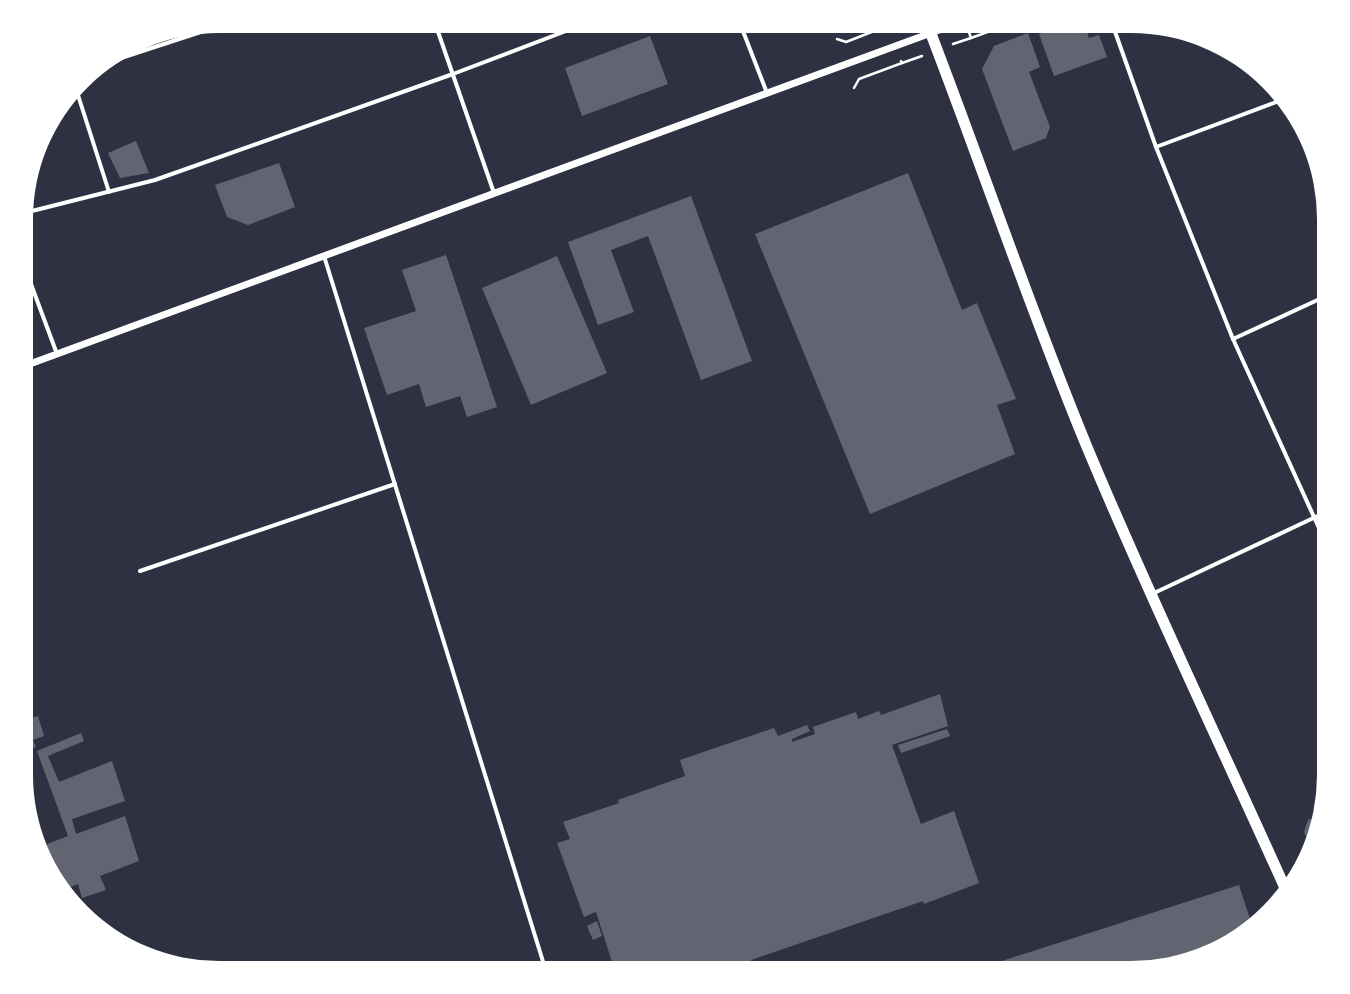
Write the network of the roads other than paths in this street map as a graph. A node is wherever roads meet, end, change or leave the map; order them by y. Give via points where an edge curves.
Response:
1 (438, 33) edge
2 (561, 33) edge
3 (744, 33) edge
4 (922, 33) edge
5 (931, 33) edge
6 (1115, 33) edge
7 (189, 36) edge
8 (133, 54) edge
9 (453, 74) junction
10 (767, 94) junction
11 (78, 97) edge
12 (1276, 102) edge
13 (1156, 147) junction
14 (109, 192) junction
15 (494, 193) junction
16 (33, 211) edge
17 (324, 255) junction
18 (33, 289) edge
19 (1317, 300) edge
20 (1233, 339) junction
21 (57, 354) junction
22 (33, 363) edge
23 (395, 484) junction
24 (1317, 516) edge
25 (1314, 517) junction
26 (1317, 524) edge
27 (140, 571) dead end
28 (1151, 594) junction
29 (1284, 882) edge
30 (542, 961) edge

1 - 9 street
2 - 9 street
3 - 10 street
4 - 10 street
5 - 28 highway via 1031,307
6 - 13 street
7 - 8 street
9 - 14 street via 155,180
9 - 15 street
10 - 15 street
11 - 14 street
12 - 13 street
13 - 20 street
14 - 16 street
15 - 17 street
17 - 21 street
17 - 23 street
18 - 21 street
19 - 20 street
20 - 25 street
21 - 22 street
23 - 27 street
23 - 30 street
24 - 25 street
25 - 26 street
25 - 28 street
28 - 29 highway

